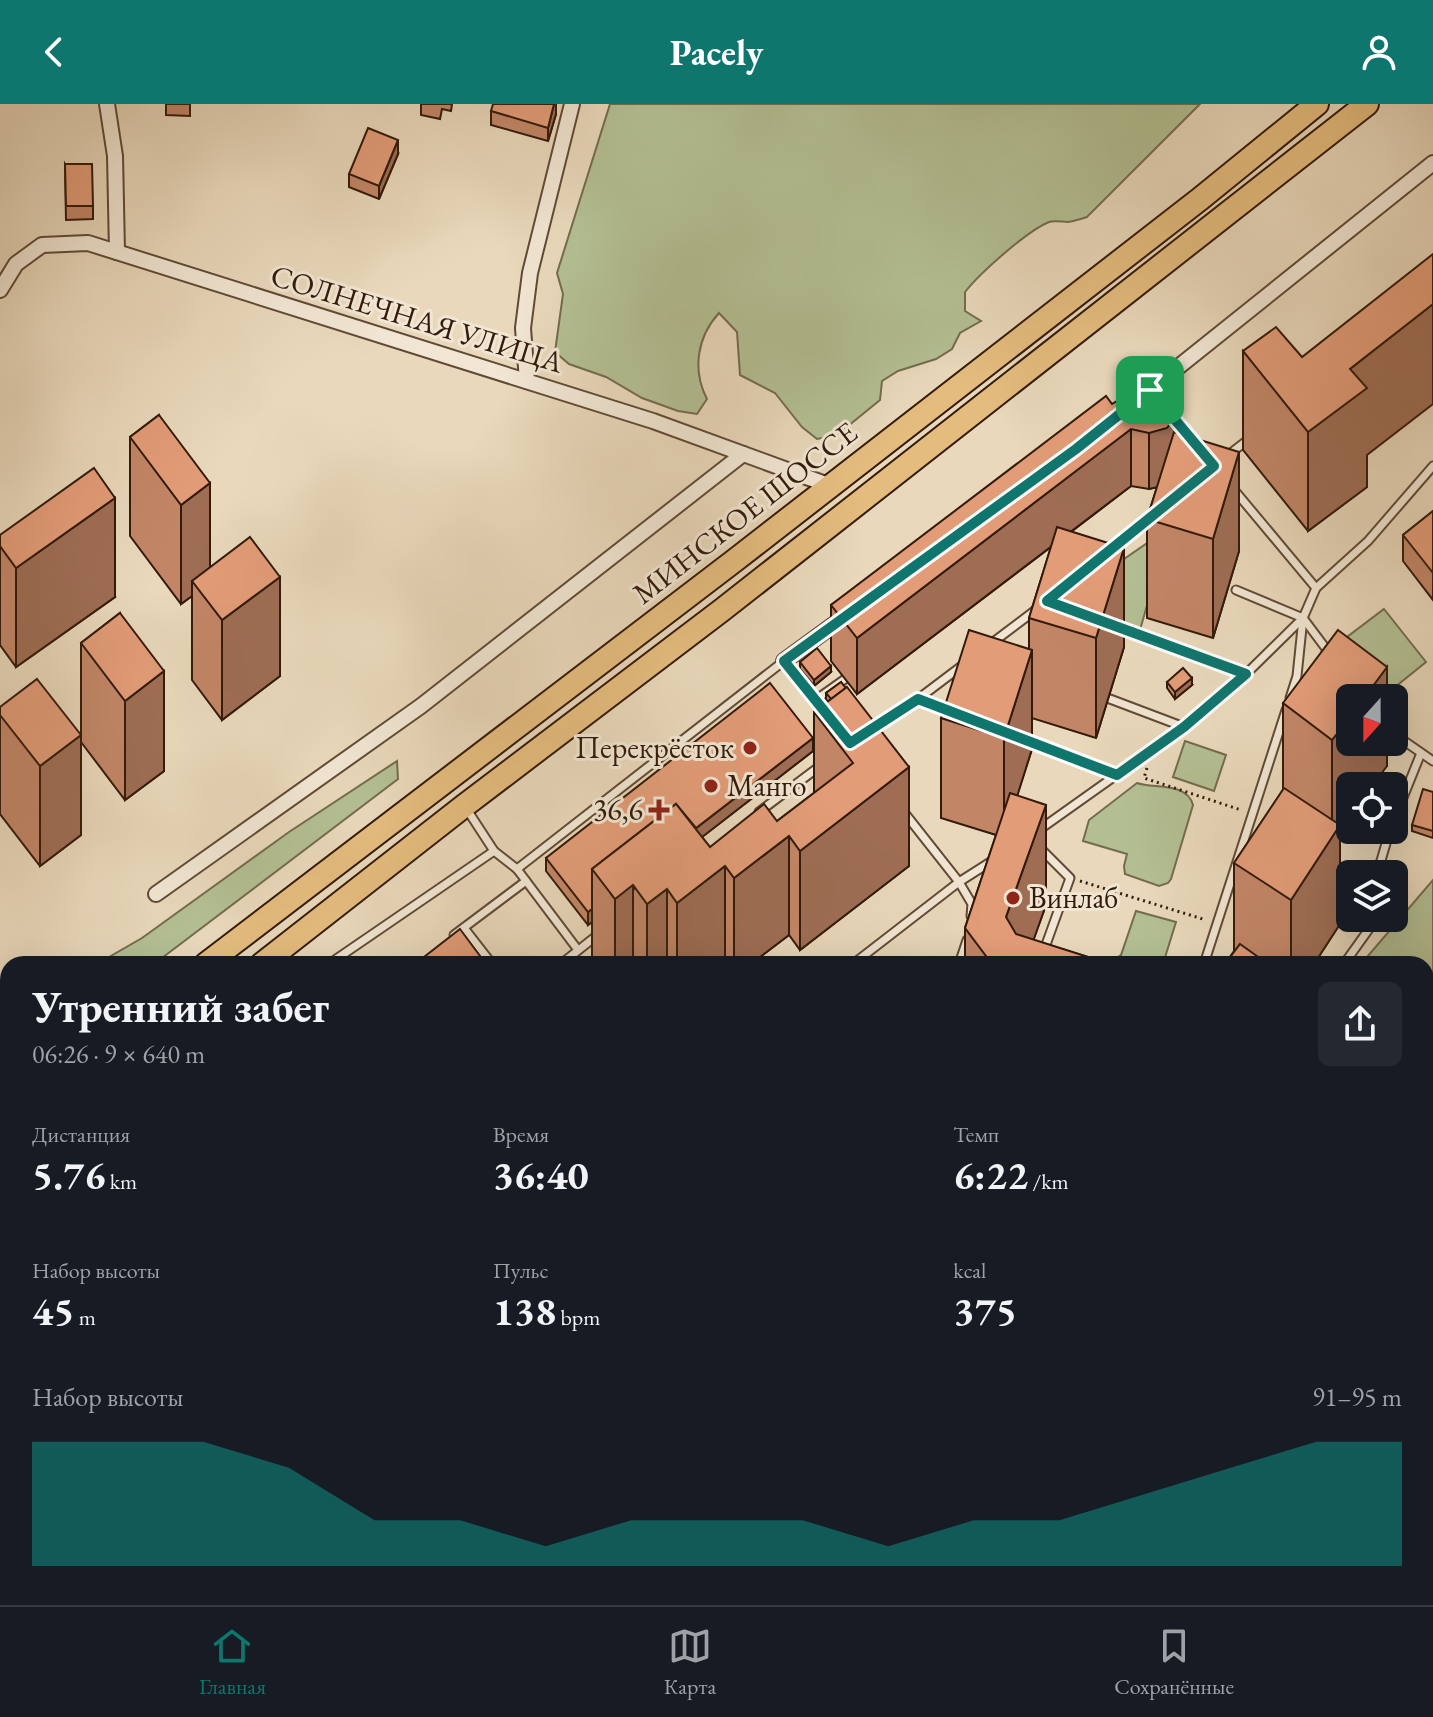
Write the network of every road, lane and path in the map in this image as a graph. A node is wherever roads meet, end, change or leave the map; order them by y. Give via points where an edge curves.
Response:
1 (107, 104) edge
2 (572, 104) edge
3 (1317, 104) edge
4 (1367, 104) edge
5 (1433, 163) edge
6 (117, 252) junction
7 (0, 290) edge
8 (527, 381) junction
9 (1149, 397) edge
10 (1168, 412) edge
11 (1259, 431) edge
12 (1196, 444) edge
13 (743, 454) junction
14 (1214, 466) edge
15 (1433, 466) edge
16 (1224, 478) edge
17 (831, 486) junction
18 (1155, 514) edge
19 (1107, 553) edge
20 (1316, 588) junction
21 (1236, 590) dead end
22 (1047, 601) edge
23 (861, 605) edge
24 (1303, 618) junction
25 (1104, 622) edge
26 (987, 647) edge
27 (975, 656) edge
28 (784, 661) junction
29 (1337, 664) edge
30 (1246, 674) junction
31 (845, 679) dead end
32 (918, 699) junction
33 (1110, 699) dead end
34 (814, 701) junction
35 (961, 715) edge
36 (832, 722) edge
37 (1184, 727) junction
38 (861, 736) edge
39 (1018, 737) edge
40 (1408, 744) edge
41 (1153, 749) junction
42 (1421, 753) junction
43 (1433, 761) edge
44 (825, 762) edge
45 (1117, 775) junction
46 (1408, 785) edge
47 (895, 801) edge
48 (464, 806) junction
49 (1042, 813) edge
50 (1252, 814) junction
51 (1054, 817) junction
52 (751, 818) edge
53 (1264, 823) edge
54 (494, 851) junction
55 (1006, 852) edge
56 (1326, 864) edge
57 (517, 869) junction
58 (1336, 871) edge
59 (1070, 878) junction
60 (526, 881) junction
61 (959, 882) junction
62 (156, 894) dead end
63 (970, 919) edge
64 (1217, 924) junction
65 (464, 928) junction
66 (603, 931) edge
67 (1367, 932) edge
68 (969, 935) edge
69 (452, 937) edge
70 (578, 950) junction
71 (216, 956) edge
72 (272, 956) edge
73 (341, 956) edge
74 (486, 956) edge
75 (571, 956) edge
76 (864, 956) edge
77 (962, 956) edge
78 (1042, 956) edge
79 (1207, 956) edge
80 (1350, 956) edge

1 - 6 street via 115,156
2 - 8 street via 530,273 523,328
3 - 17 highway, МИНСКОЕ ШОССЕ
4 - 48 highway, МИНСКОЕ ШОССЕ
5 - 9 street
6 - 7 street, СОЛНЕЧНАЯ УЛИЦА via 88,243 42,245 16,264
6 - 8 street, СОЛНЕЧНАЯ УЛИЦА
8 - 13 street, СОЛНЕЧНАЯ УЛИЦА
10 - 12 lane
11 - 14 lane
13 - 17 street, СОЛНЕЧНАЯ УЛИЦА
13 - 62 street via 421,706
15 - 20 lane via 1368,541
16 - 20 lane
17 - 71 highway, МИНСКОЕ ШОССЕ
18 - 19 lane
20 - 24 lane
21 - 24 lane
22 - 26 lane
23 - 28 street
24 - 29 lane
24 - 30 lane
24 - 50 lane via 1297,676
25 - 30 lane
27 - 32 lane
28 - 34 lane
28 - 57 lane
30 - 37 lane
31 - 34 lane
32 - 35 lane
32 - 38 lane
33 - 37 lane
34 - 36 lane
37 - 41 lane
39 - 45 lane
40 - 42 lane
41 - 45 lane
41 - 50 path via 1144,778
42 - 43 lane
42 - 46 lane
44 - 52 lane
45 - 51 lane
47 - 61 lane
48 - 54 lane
48 - 72 highway, МИНСКОЕ ШОССЕ
49 - 51 lane
50 - 53 lane
50 - 64 lane
51 - 59 lane via 1030,838
54 - 57 lane
54 - 73 lane
55 - 61 lane
56 - 58 lane
57 - 60 lane
59 - 64 path
59 - 78 lane
60 - 65 lane
60 - 70 lane
61 - 63 lane via 972,904
61 - 76 lane
64 - 79 lane
65 - 69 lane
65 - 74 lane
66 - 70 lane
67 - 80 lane
68 - 77 lane
70 - 75 lane

